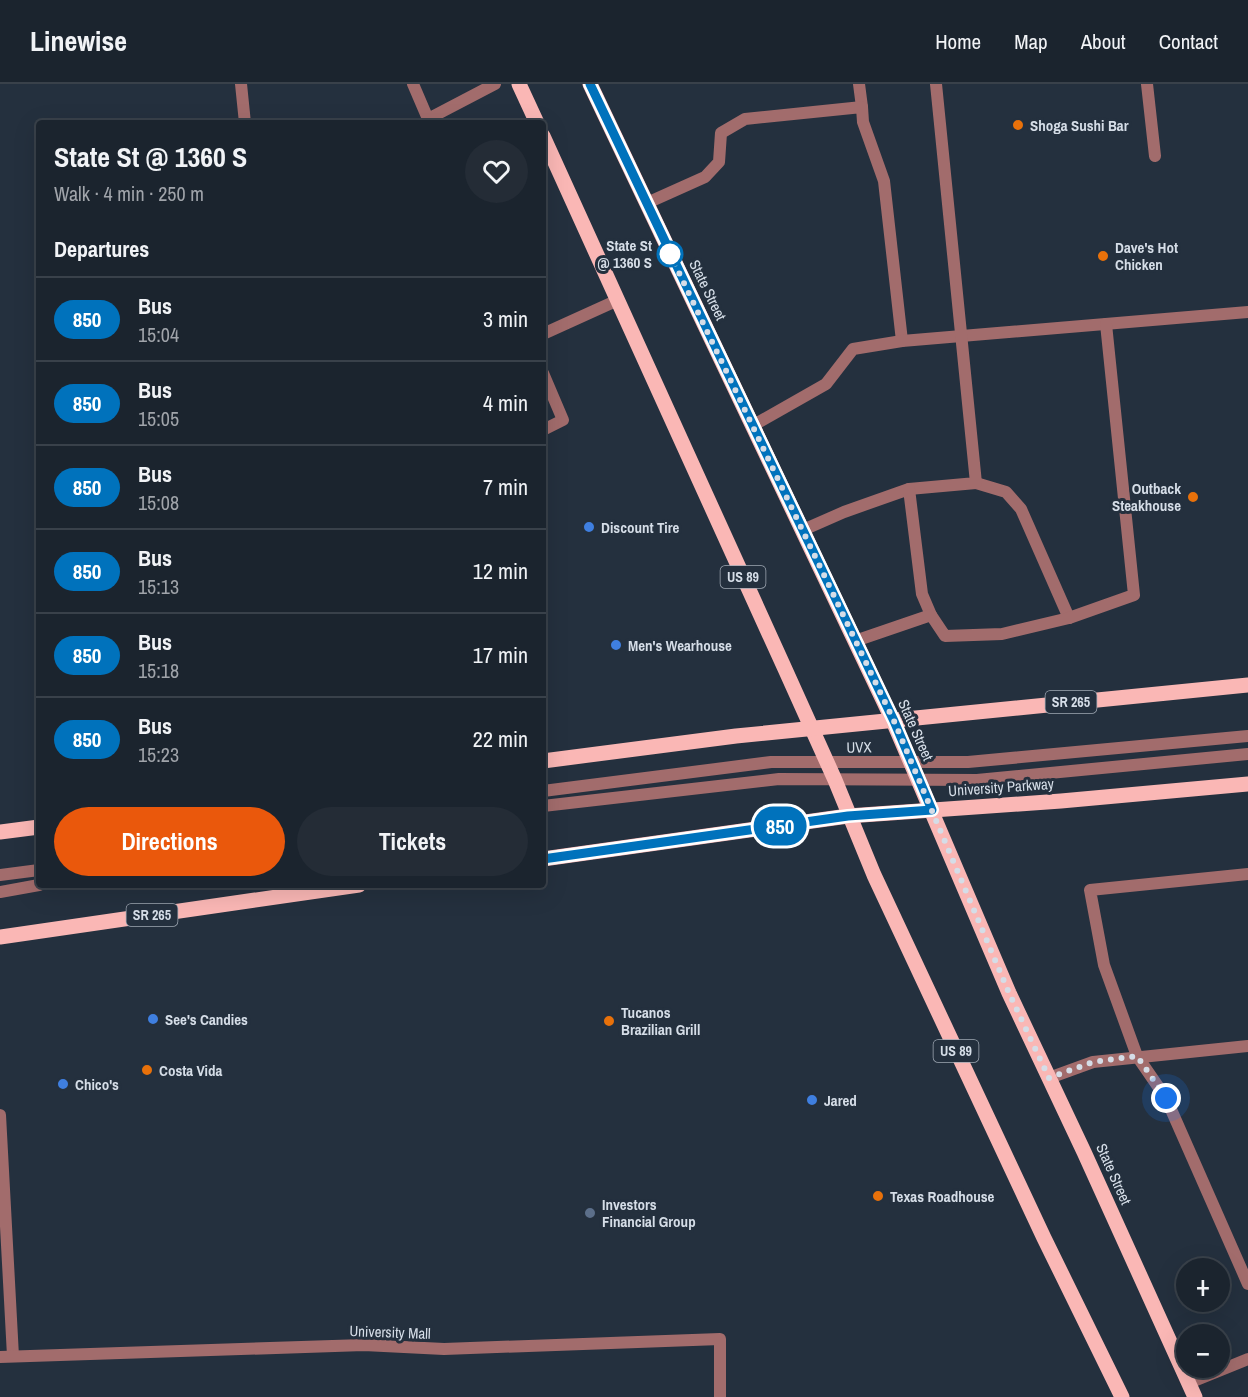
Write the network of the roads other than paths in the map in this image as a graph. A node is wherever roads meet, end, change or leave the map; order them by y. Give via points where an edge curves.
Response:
1 (241, 84) edge
2 (413, 84) edge
3 (495, 84) edge
4 (519, 84) edge
5 (590, 84) edge
6 (859, 84) edge
7 (936, 84) edge
8 (1148, 84) edge
9 (861, 107) junction
10 (245, 120) edge
11 (536, 120) edge
12 (546, 143) edge
13 (1155, 156) dead end
14 (647, 203) junction
15 (618, 300) junction
16 (1248, 312) edge
17 (1106, 324) junction
18 (546, 333) edge
19 (961, 335) junction
20 (902, 341) junction
21 (546, 380) edge
22 (752, 426) junction
23 (546, 428) edge
24 (976, 483) junction
25 (909, 489) junction
26 (803, 530) junction
27 (931, 615) junction
28 (1069, 618) junction
29 (855, 641) junction
30 (1248, 685) edge
31 (894, 721) junction
32 (812, 730) junction
33 (1248, 736) edge
34 (1248, 754) edge
35 (546, 761) edge
36 (911, 762) junction
37 (827, 763) junction
38 (835, 780) junction
39 (919, 780) junction
40 (1248, 784) edge
41 (546, 791) edge
42 (546, 806) edge
43 (932, 810) junction
44 (848, 816) junction
45 (36, 827) edge
46 (0, 831) edge
47 (546, 859) edge
48 (36, 870) edge
49 (1248, 874) edge
50 (0, 875) edge
51 (36, 885) edge
52 (338, 888) edge
53 (0, 891) edge
54 (0, 937) edge
55 (1248, 1046) edge
56 (1137, 1056) junction
57 (1049, 1078) junction
58 (0, 1115) edge
59 (1248, 1284) edge
60 (6, 1356) edge
61 (1248, 1359) edge
62 (1192, 1390) edge
63 (720, 1397) edge
64 (1122, 1397) edge

1 - 10 lane
2 - 3 lane via 428,119
4 - 11 main road
5 - 14 main road, State Street
6 - 9 lane
7 - 19 lane
8 - 13 lane
9 - 14 lane via 746,118 721,133 718,162 705,177
9 - 20 lane via 884,181
12 - 15 main road, US 89
14 - 22 main road, State Street
15 - 18 lane
15 - 32 main road, US 89
16 - 17 lane
17 - 19 lane
17 - 28 lane via 1134,596
19 - 20 lane
19 - 24 lane
20 - 22 lane via 853,349 826,384
21 - 23 lane via 563,420
22 - 26 main road, State Street
24 - 25 lane
24 - 28 lane via 1006,492 1021,509
25 - 26 lane
25 - 27 lane via 922,594
26 - 29 main road, State Street
27 - 28 lane via 945,636 1002,634
27 - 29 lane
29 - 31 main road, State Street
30 - 31 main road, SR 265
31 - 32 main road, SR 265
31 - 36 main road, State Street
32 - 35 main road, SR 265
32 - 37 main road, US 89
33 - 36 lane, UVX via 968,762
34 - 39 lane via 977,780
36 - 37 lane, UVX
36 - 39 main road, State Street
37 - 38 main road, US 89
37 - 41 lane, UVX via 745,764
38 - 39 lane
38 - 42 lane via 779,779
38 - 44 main road, US 89
39 - 43 main road, State Street
40 - 43 main road, University Parkway
43 - 44 main road, University Parkway
43 - 57 main road, State Street
44 - 47 main road, University Parkway
44 - 64 main road, US 89
45 - 46 main road
48 - 50 lane
49 - 56 lane via 1090,890 1104,965
51 - 53 lane
52 - 54 main road, SR 265
55 - 56 lane
56 - 57 lane via 1093,1062
56 - 59 lane via 1166,1098
57 - 62 main road, State Street
58 - 60 lane
60 - 63 lane, University Mall via 364,1346 444,1349 720,1339
61 - 62 lane

